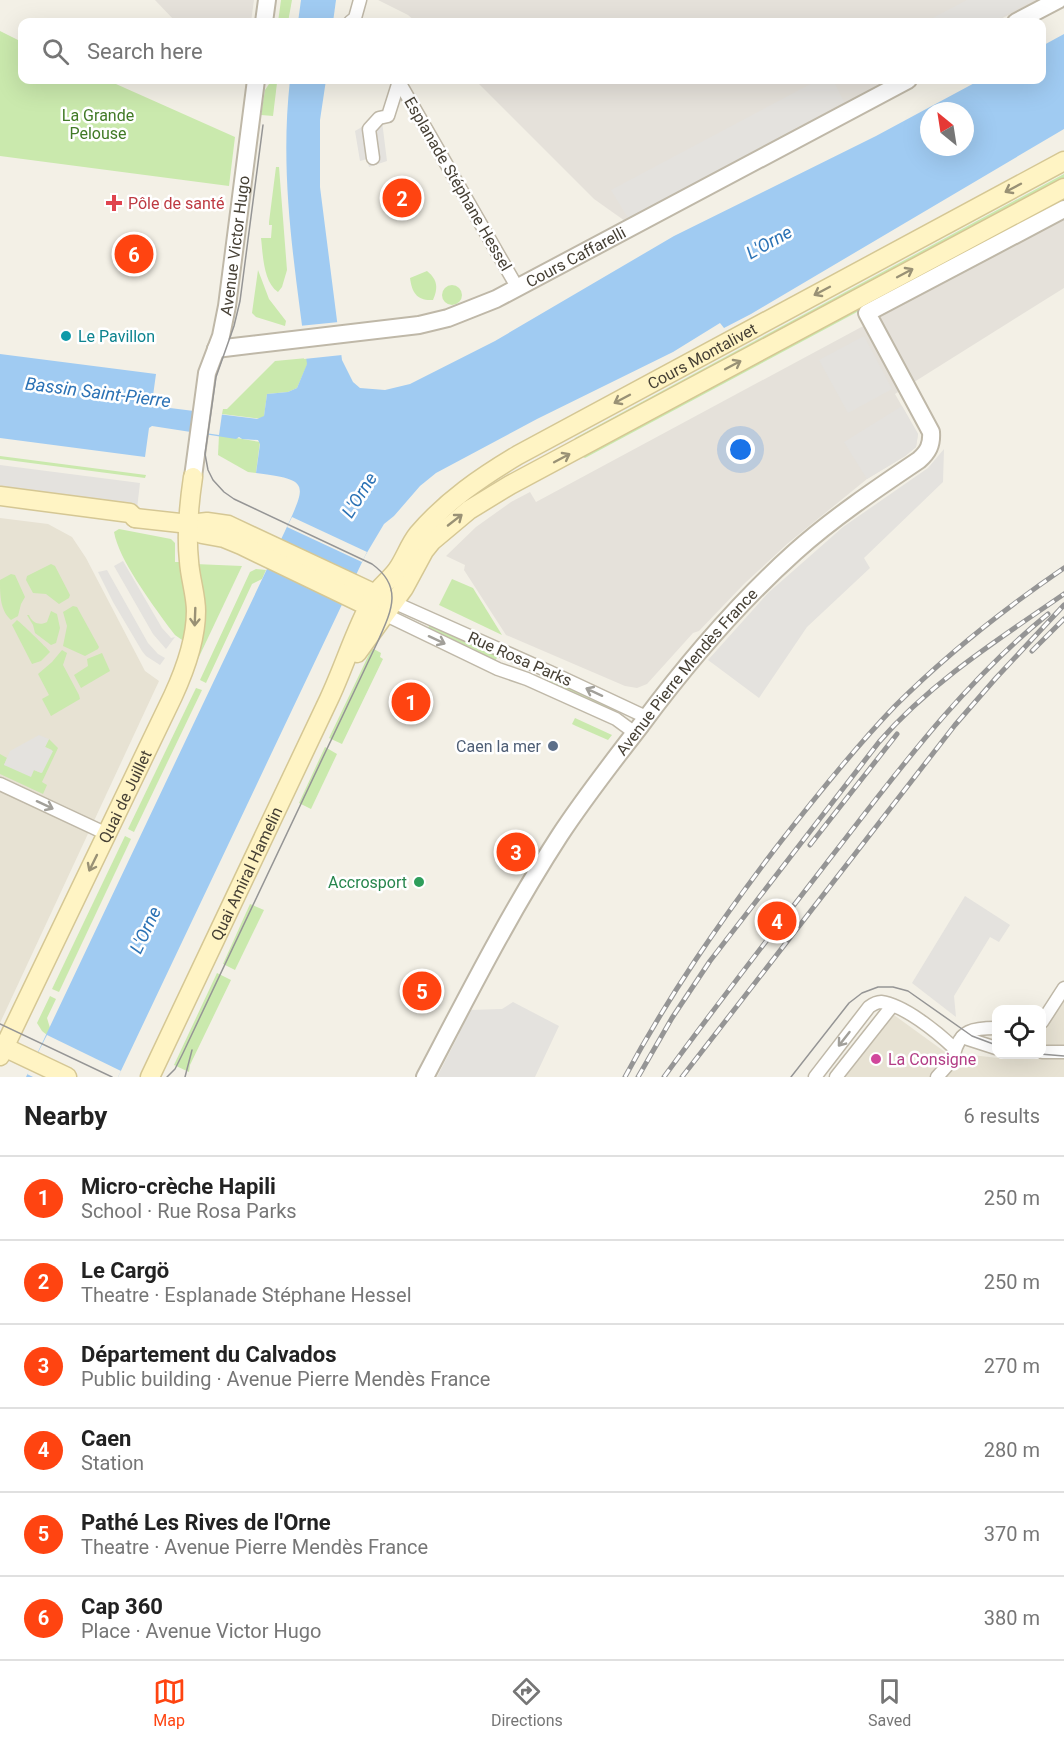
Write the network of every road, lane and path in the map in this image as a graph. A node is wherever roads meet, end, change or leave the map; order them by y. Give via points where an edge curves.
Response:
1 (267, 0) edge
2 (360, 0) edge
3 (1058, 0) edge
4 (265, 18) edge
5 (356, 18) edge
6 (1024, 18) edge
7 (255, 84) edge
8 (397, 84) edge
9 (400, 84) edge
10 (901, 84) edge
11 (373, 158) dead end
12 (1064, 161) edge
13 (1064, 188) edge
14 (1064, 209) edge
15 (518, 287) junction
16 (216, 349) junction
17 (193, 477) joint
18 (0, 496) edge
19 (0, 506) edge
20 (128, 518) junction
21 (189, 524) junction
22 (380, 604) junction
23 (646, 717) junction
24 (635, 733) junction
25 (0, 784) edge
26 (107, 834) junction
27 (1064, 988) edge
28 (892, 1006) junction
29 (1046, 1015) edge
30 (992, 1028) edge
31 (962, 1037) junction
32 (992, 1047) edge
33 (954, 1048) junction
34 (1, 1049) edge
35 (1046, 1052) edge
36 (1064, 1052) edge
37 (153, 1074) edge
38 (67, 1077) edge
39 (425, 1077) edge
40 (815, 1077) edge
41 (836, 1077) edge
42 (937, 1077) edge

1 - 4 street
2 - 5 street
3 - 6 street
7 - 16 street, Avenue Victor Hugo via 236,200 225,319
8 - 11 street, Esplanade Stéphane Hessel via 388,116 379,118 369,129
9 - 15 street, Esplanade Stéphane Hessel
10 - 15 street, Cours Caffarelli
12 -> 22 main road, Cours Montalivet via 485,475 456,497 413,542
22 -> 13 main road, Cours Montalivet via 404,588 428,546 447,526 510,485
14 - 23 street, Avenue Pierre Mendès France via 867,313 926,422 931,438 928,450 833,521 768,577 713,634
15 - 16 street, Cours Caffarelli via 469,311 419,325
16 - 17 street, Avenue Victor Hugo via 207,373
17 - 21 main road
18 - 20 main road
19 - 20 main road
20 - 21 main road
21 - 22 main road via 228,525 273,554
21 -> 26 main road, Quai de Juillet via 188,559 196,611 187,662
23 -> 22 street, Rue Rosa Parks via 561,676
22 -> 24 street, Rue Rosa Parks via 490,665 616,719
22 - 37 main road, Quai Amiral Hamelin via 349,648
23 - 24 street, Avenue Pierre Mendès France
24 - 39 street, Avenue Pierre Mendès France via 561,833 497,940
25 -> 26 street
26 -> 34 main road, Quai de Juillet
27 - 29 street
28 - 33 street via 908,1013
28 -> 40 street via 881,1002 868,1007
28 - 41 street
30 - 31 street via 978,1028
31 - 32 street
31 - 33 street
33 - 42 street via 953,1056
34 - 38 main road
35 - 36 street

